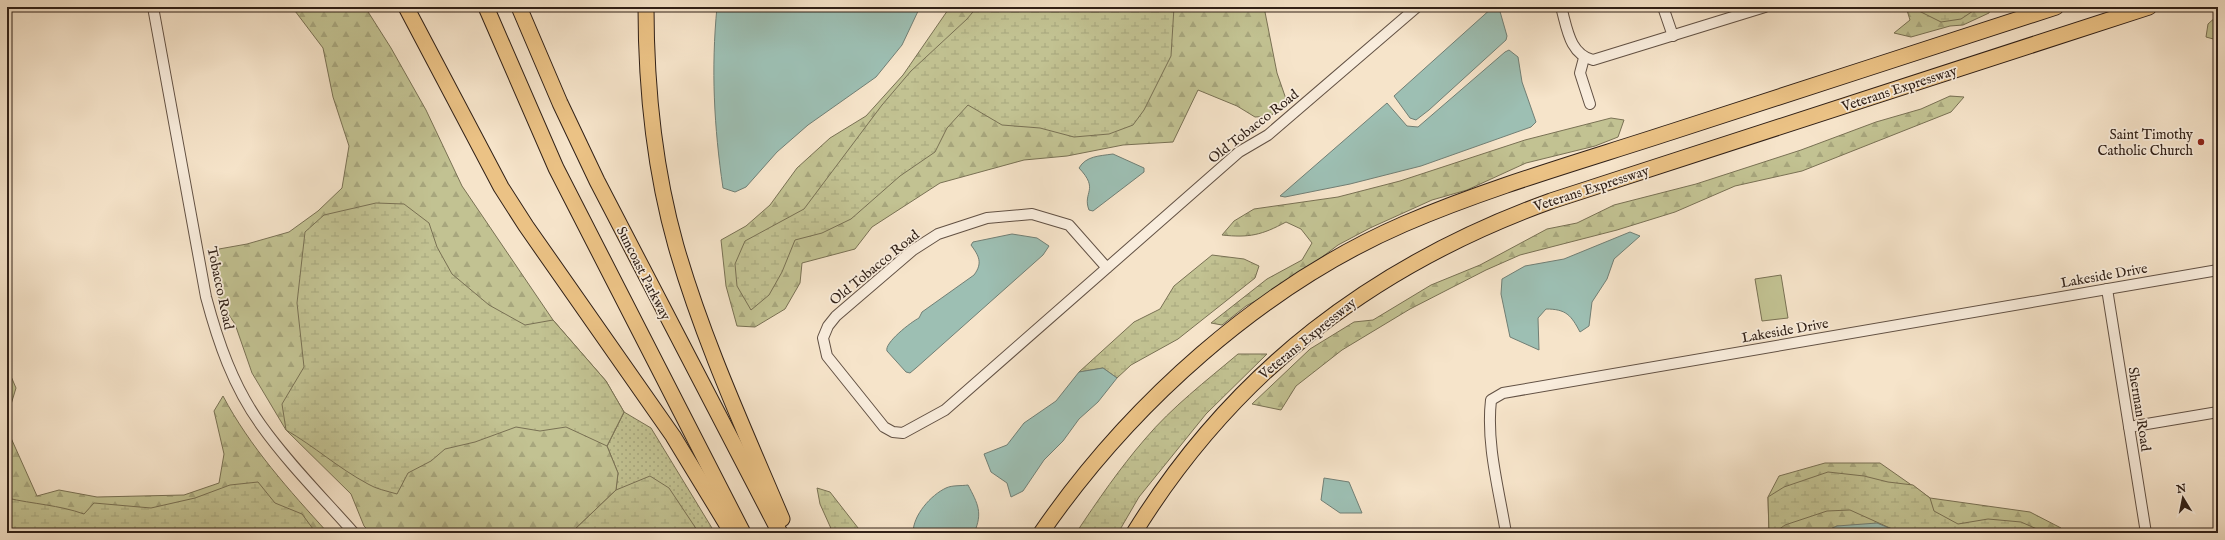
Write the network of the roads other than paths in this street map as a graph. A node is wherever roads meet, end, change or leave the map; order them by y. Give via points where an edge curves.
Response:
1 (153, 7) edge
2 (406, 7) edge
3 (486, 7) edge
4 (519, 7) edge
5 (646, 7) edge
6 (1417, 7) edge
7 (1561, 7) edge
8 (1664, 7) edge
9 (1765, 7) edge
10 (2056, 7) edge
11 (2149, 7) edge
12 (1673, 36) junction
13 (1584, 58) junction
14 (1590, 104) dead end
15 (1107, 268) junction
16 (2218, 270) edge
17 (2107, 289) junction
18 (2218, 412) edge
19 (2129, 427) junction
20 (354, 533) edge
21 (732, 533) edge
22 (744, 533) edge
23 (780, 533) edge
24 (788, 533) edge
25 (1041, 533) edge
26 (1134, 533) edge
27 (1506, 533) edge
28 (2146, 533) edge

1 - 20 street, Tobacco Road via 206,297 216,336 238,387 260,424
2 - 21 highway via 501,187 530,233 673,436
3 - 22 highway via 556,168
4 - 23 highway, Suncoast Parkway via 597,181
5 - 24 highway via 650,114 676,244 705,334
6 - 15 street, Old Tobacco Road via 1268,134 1239,152
7 - 13 street via 1575,51
8 - 12 street
9 - 12 street
10 - 25 highway, Veterans Expressway via 1477,195 1368,241 1323,266 1264,306 1226,334 1182,372 1110,446 1077,484
11 - 26 highway, Veterans Expressway via 1551,201 1483,227 1445,246 1391,275 1342,308 1254,381 1181,464
12 - 13 street via 1593,60
13 - 14 street via 1580,73
15 - 15 street, Old Tobacco Road via 1069,225 1032,214 987,218 954,227 913,250 836,316 823,338 826,356 884,427 893,432 903,433 945,410
16 - 17 street, Lakeside Drive
17 - 19 street, Sherman Road
17 - 27 street, Lakeside Drive via 1503,393 1491,400 1489,415
18 - 19 street
19 - 28 street, Sherman Road

